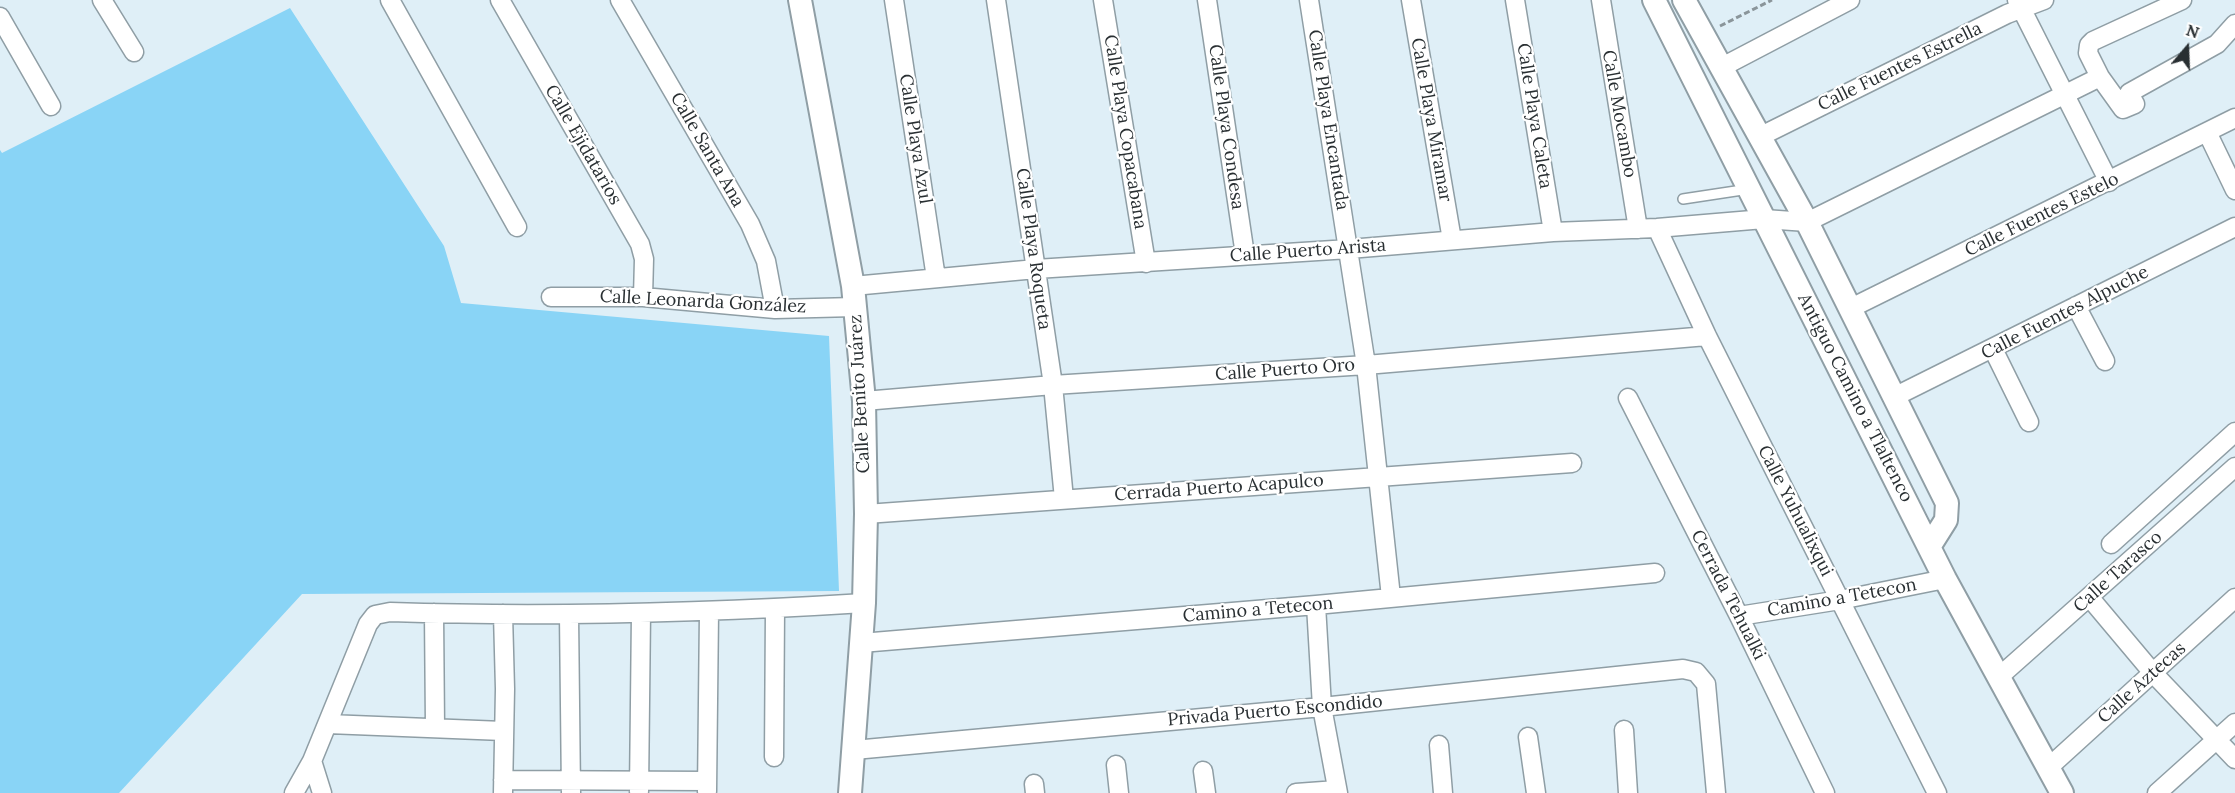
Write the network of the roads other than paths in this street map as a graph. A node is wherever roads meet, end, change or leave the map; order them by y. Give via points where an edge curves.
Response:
1 (102, 0) edge
2 (390, 0) edge
3 (500, 0) edge
4 (620, 0) edge
5 (800, 0) edge
6 (894, 0) edge
7 (996, 0) edge
8 (1103, 0) edge
9 (1208, 0) edge
10 (1309, 0) edge
11 (1411, 0) edge
12 (1515, 0) edge
13 (1601, 0) edge
14 (1654, 0) edge
15 (1850, 0) edge
16 (2044, 0) edge
17 (2182, 0) edge
18 (1688, 2) edge
19 (2019, 4) edge
20 (0, 17) edge
21 (2235, 24) edge
22 (134, 52) dead end
23 (1722, 67) junction
24 (2100, 77) junction
25 (2064, 95) junction
26 (51, 106) dead end
27 (2235, 118) edge
28 (2207, 132) junction
29 (1759, 137) junction
30 (2109, 182) junction
31 (1750, 189) junction
32 (2235, 190) edge
33 (1683, 199) dead end
34 (1764, 219) junction
35 (1807, 222) junction
36 (517, 227) dead end
37 (2235, 227) edge
38 (1657, 228) junction
39 (1638, 229) junction
40 (1553, 232) junction
41 (1452, 240) junction
42 (1348, 249) junction
43 (1245, 255) junction
44 (1146, 263) junction
45 (1035, 269) junction
46 (936, 278) junction
47 (854, 296) junction
48 (551, 297) dead end
49 (643, 297) junction
50 (2076, 306) junction
51 (776, 309) junction
52 (1849, 309) junction
53 (1707, 336) junction
54 (1993, 350) junction
55 (2105, 361) dead end
56 (1366, 365) junction
57 (1053, 385) junction
58 (1628, 398) dead end
59 (1894, 398) junction
60 (864, 401) junction
61 (2029, 422) dead end
62 (2235, 432) edge
63 (1572, 463) dead end
64 (2235, 467) edge
65 (1378, 476) junction
66 (1064, 498) junction
67 (866, 514) junction
68 (2111, 544) dead end
69 (1929, 547) junction
70 (1655, 573) dead end
71 (1945, 579) junction
72 (1391, 597) junction
73 (2090, 598) junction
74 (2235, 598) edge
75 (1840, 600) junction
76 (864, 603) junction
77 (1316, 605) junction
78 (775, 609) junction
79 (709, 612) junction
80 (434, 613) junction
81 (641, 613) junction
82 (503, 614) junction
83 (569, 615) junction
84 (1739, 616) junction
85 (861, 643) junction
86 (2153, 673) junction
87 (2000, 676) junction
88 (1322, 707) junction
89 (2235, 723) edge
90 (328, 724) junction
91 (435, 727) junction
92 (1624, 730) dead end
93 (503, 731) junction
94 (1528, 737) dead end
95 (2218, 739) junction
96 (1439, 745) dead end
97 (854, 750) junction
98 (774, 757) dead end
99 (2235, 759) edge
100 (312, 761) junction
101 (1116, 765) dead end
102 (2048, 768) junction
103 (1203, 771) dead end
104 (503, 786) edge
105 (571, 787) edge
106 (639, 787) edge
107 (707, 787) edge
108 (1338, 792) edge
109 (294, 793) edge
110 (322, 793) edge
111 (850, 793) edge
112 (1119, 793) edge
113 (1206, 793) edge
114 (1296, 793) edge
115 (1443, 793) edge
116 (1536, 793) edge
117 (1628, 793) edge
118 (1716, 793) edge
119 (1825, 793) edge
120 (1937, 793) edge
121 (2062, 793) edge
122 (2157, 793) edge

1 - 22 street
2 - 36 street
3 - 49 street, Calle Ejidatarios via 640,244 644,259
4 - 51 street, Calle Santa Ana via 750,224 766,261
5 - 47 street, Calle Benito Juárez
6 - 46 street, Calle Playa Azul
7 - 45 street, Calle Playa Roqueta
8 - 44 street, Calle Playa Copacabana
9 - 43 street, Calle Playa Condesa
10 - 42 street, Calle Playa Encantada
11 - 41 street, Calle Playa Miramar
12 - 40 street, Calle Playa Caleta
13 - 39 street, Calle Mocambo
14 - 31 street, Antiguo Camino a Tlaltenco
15 - 23 street
16 - 19 street, Calle Fuentes Estrella
17 - 24 street via 2088,45
18 - 23 street
19 - 25 street
19 - 29 street, Calle Fuentes Estrella
20 - 26 street
21 - 24 street via 2217,44 2129,93 2134,104 2123,109
23 - 29 street
24 - 25 street
25 - 30 street
25 - 35 street
27 - 28 street, Calle Fuentes Estelo
28 - 30 street, Calle Fuentes Estelo
28 - 32 street
29 - 35 street
30 - 52 street, Calle Fuentes Estelo
31 - 33 lane
31 - 34 street, Antiguo Camino a Tlaltenco
34 - 35 street
34 - 38 street, Calle Puerto Arista
34 - 69 street, Antiguo Camino a Tlaltenco
35 - 52 street
37 - 50 street, Calle Fuentes Alpuche
38 - 39 street, Calle Puerto Arista
38 - 53 street, Calle Yuhualixqui
39 - 40 street, Calle Puerto Arista
40 - 41 street, Calle Puerto Arista
41 - 42 street, Calle Puerto Arista
42 - 43 street, Calle Puerto Arista
42 - 56 street, Calle Playa Encantada
43 - 44 street, Calle Puerto Arista
44 - 45 street, Calle Puerto Arista
45 - 46 street, Calle Puerto Arista
45 - 57 street, Calle Playa Roqueta
46 - 47 street, Calle Puerto Arista
47 - 51 street, Calle Leonarda González
47 - 60 street, Calle Benito Juárez
48 - 49 street, Calle Leonarda González
49 - 51 street, Calle Leonarda González
50 - 54 street, Calle Fuentes Alpuche
50 - 55 street
52 - 59 street
53 - 56 street, Calle Puerto Oro
53 - 75 street, Calle Yuhualixqui
54 - 59 street, Calle Fuentes Alpuche
54 - 61 street
56 - 57 street, Calle Puerto Oro
56 - 65 street, Calle Playa Encantada
57 - 60 street, Calle Puerto Oro
57 - 66 street, Calle Playa Roqueta
58 - 84 street, Cerrada Tehualki
59 - 69 street via 1947,503 1946,520
60 - 67 street, Calle Benito Juárez
62 - 68 street
63 - 65 street, Cerrada Puerto Acapulco
64 - 73 street, Calle Tarasco
65 - 66 street, Cerrada Puerto Acapulco
65 - 72 street, Calle Playa Encantada
66 - 67 street, Cerrada Puerto Acapulco
67 - 76 street, Calle Benito Juárez
69 - 71 street, Antiguo Camino a Tlaltenco
70 - 72 street, Camino a Tetecon
71 - 75 street, Camino a Tetecon
71 - 87 street, Antiguo Camino a Tlaltenco
72 - 77 street, Camino a Tetecon
73 - 86 street
73 - 87 street, Calle Tarasco
74 - 86 street, Calle Aztecas
75 - 84 street, Camino a Tetecon
75 - 120 street, Calle Yuhualixqui
76 - 78 street
76 - 85 street, Calle Benito Juárez
77 - 85 street, Camino a Tetecon
77 - 88 street
78 - 79 street
78 - 98 street
79 - 81 street
79 - 107 street
80 - 82 street
80 - 90 street via 375,615
80 - 91 street
81 - 83 street
81 - 106 street
82 - 83 street
82 - 93 street
83 - 105 street
84 - 119 street, Cerrada Tehualki
85 - 97 street, Calle Benito Juárez
86 - 95 street
86 - 102 street, Calle Aztecas
87 - 102 street, Antiguo Camino a Tlaltenco
88 - 97 street, Privada Puerto Escondido
88 - 108 street
88 - 118 street, Privada Puerto Escondido via 1683,669 1696,672 1706,684
89 - 95 street
90 - 91 street
90 - 100 street
91 - 93 street
92 - 117 street
93 - 104 street
94 - 116 street
95 - 99 street
95 - 122 street
96 - 115 street
97 - 111 street, Calle Benito Juárez
100 - 109 street
100 - 110 street
101 - 112 street
102 - 121 street, Antiguo Camino a Tlaltenco
103 - 113 street
104 - 105 street
105 - 106 street
106 - 107 street
108 - 114 street

